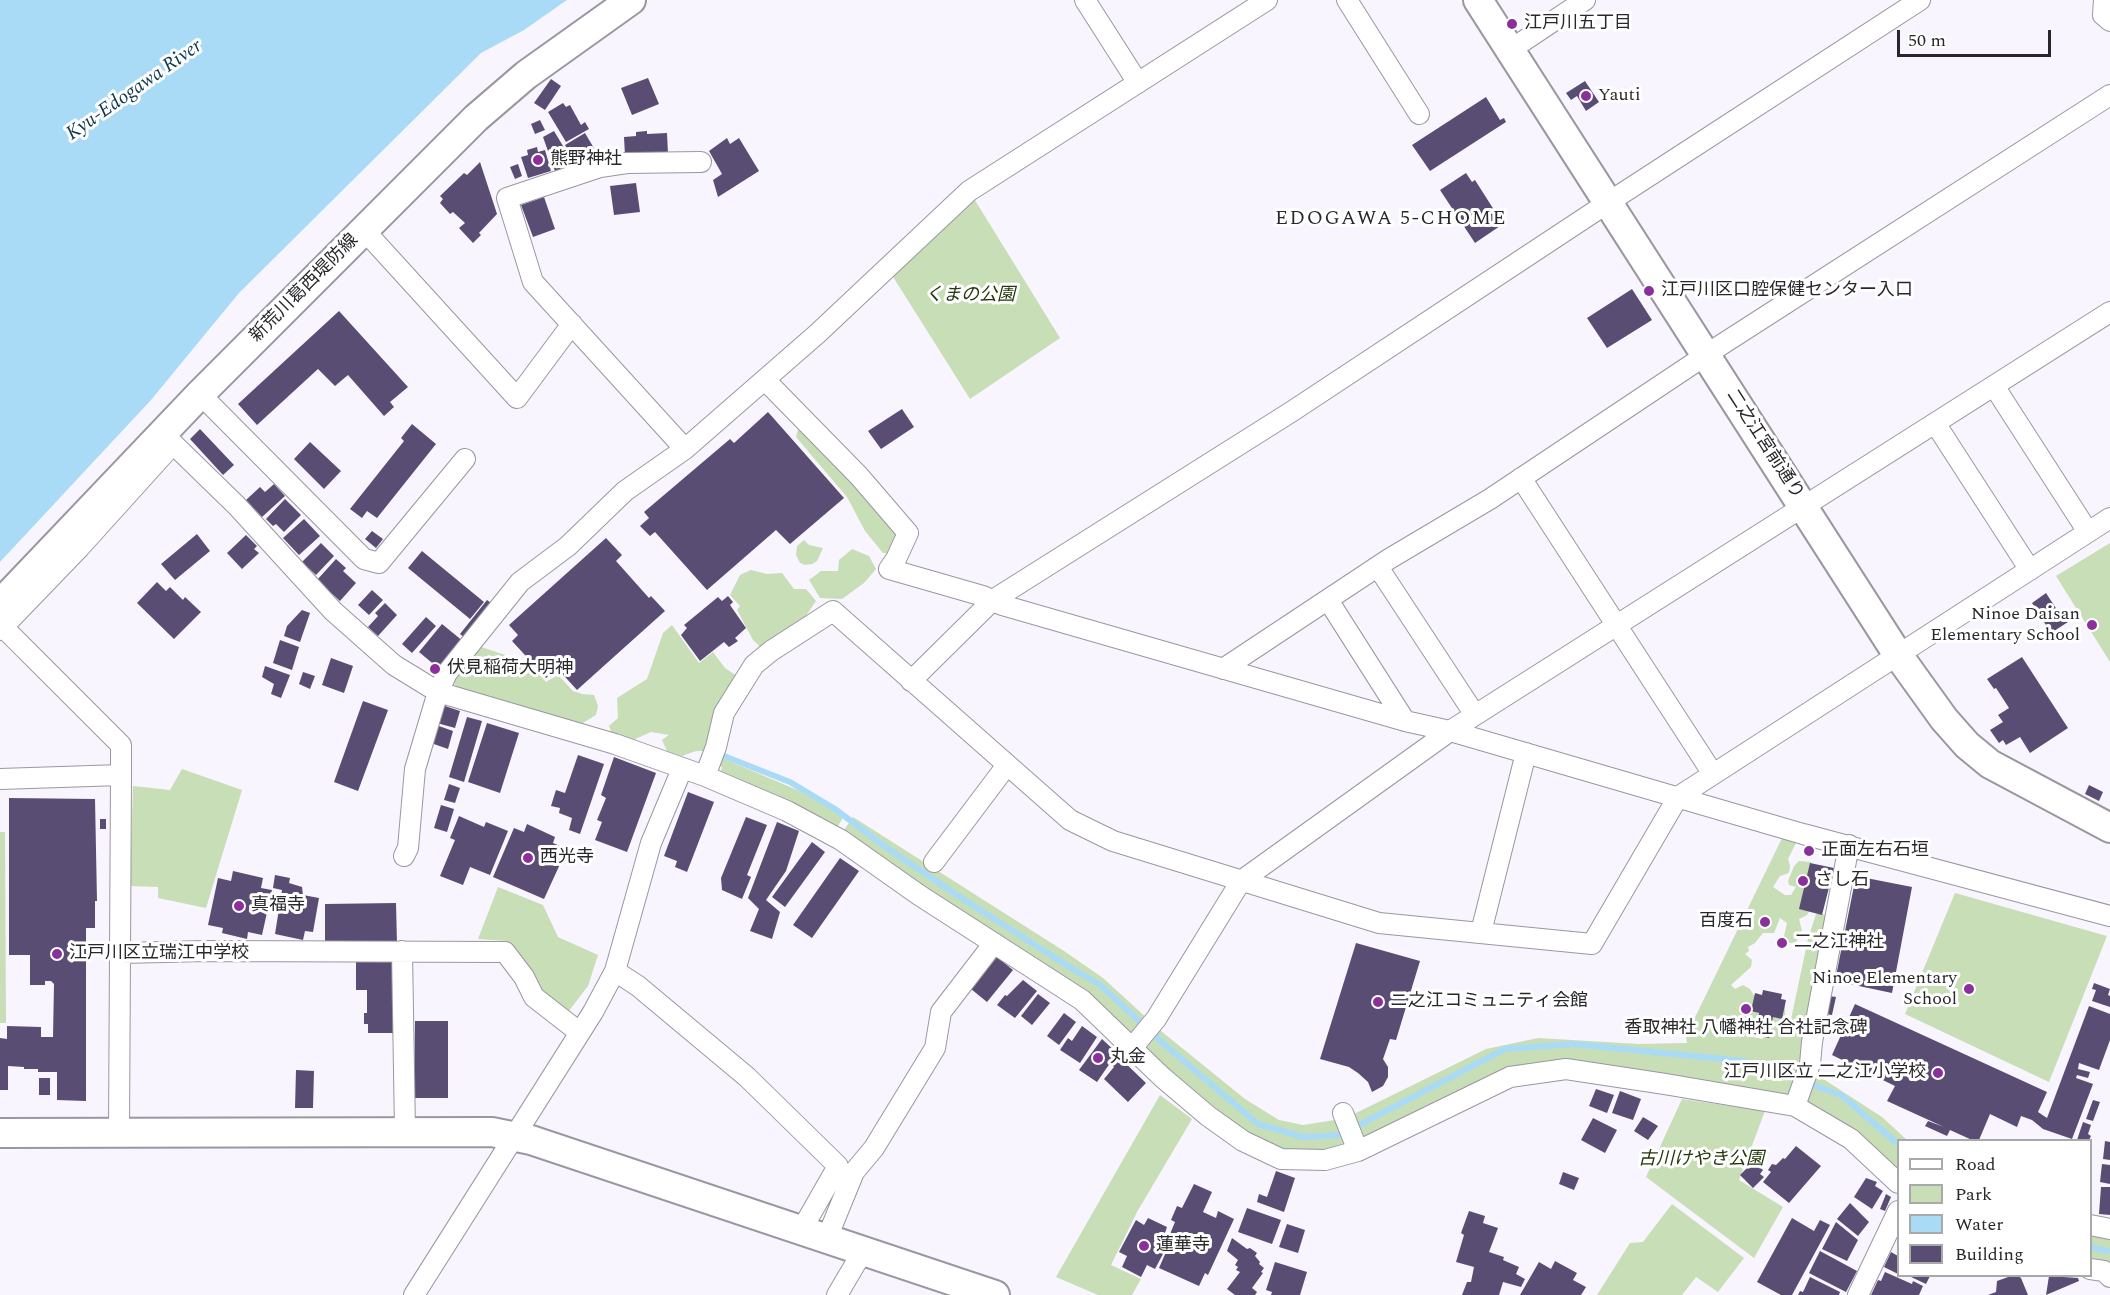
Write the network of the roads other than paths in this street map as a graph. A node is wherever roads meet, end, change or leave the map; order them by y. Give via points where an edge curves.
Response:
1 (631, 0) edge
2 (1085, 0) edge
3 (1267, 0) edge
4 (1347, 0) edge
5 (1479, 0) edge
6 (1585, 0) edge
7 (1920, 0) edge
8 (2104, 0) edge
9 (2110, 21) edge
10 (1510, 50) junction
11 (1138, 83) junction
12 (2110, 95) edge
13 (1419, 114) dead end
14 (700, 162) dead end
15 (1609, 202) junction
16 (364, 230) junction
17 (2110, 312) edge
18 (572, 324) junction
19 (1707, 355) junction
20 (765, 380) junction
21 (1994, 386) junction
22 (200, 394) junction
23 (1935, 423) junction
24 (168, 439) junction
25 (685, 449) junction
26 (465, 459) dead end
27 (1521, 478) junction
28 (1804, 506) junction
29 (2110, 518) edge
30 (2088, 532) junction
31 (1378, 567) junction
32 (2030, 570) junction
33 (993, 600) junction
34 (1328, 600) junction
35 (1, 621) edge
36 (1616, 624) junction
37 (1898, 655) junction
38 (1223, 669) junction
39 (911, 681) junction
40 (438, 692) junction
41 (1475, 715) junction
42 (1405, 721) junction
43 (1450, 730) junction
44 (1526, 753) junction
45 (1007, 765) junction
46 (682, 769) junction
47 (1713, 774) junction
48 (120, 775) junction
49 (705, 776) junction
50 (0, 778) edge
51 (1678, 797) junction
52 (2110, 828) edge
53 (1849, 845) junction
54 (404, 856) dead end
55 (934, 862) dead end
56 (1241, 881) junction
57 (2110, 916) edge
58 (1481, 932) junction
59 (994, 943) junction
60 (402, 951) junction
61 (121, 953) junction
62 (615, 971) junction
63 (579, 1032) junction
64 (1132, 1048) junction
65 (1797, 1101) junction
66 (1343, 1113) dead end
67 (405, 1131) junction
68 (0, 1133) edge
69 (119, 1133) junction
70 (515, 1136) junction
71 (1358, 1151) junction
72 (1897, 1181) edge
73 (1897, 1215) edge
74 (2092, 1225) edge
75 (2110, 1229) edge
76 (815, 1234) junction
77 (863, 1251) junction
78 (2092, 1269) edge
79 (2110, 1277) edge
80 (414, 1295) edge
81 (837, 1295) edge
82 (995, 1295) edge
83 (1858, 1295) edge

1 - 16 street, 新荒川葛西堤防線 via 507,90
2 - 11 street
3 - 11 street
4 - 13 street
5 - 10 street, 二之江宮前通り
6 - 10 street
7 - 15 street
8 - 9 street via 2103,15
10 - 15 street, 二之江宮前通り
11 - 20 street via 969,191
12 - 19 street
14 - 18 street via 600,167 507,198 533,282
15 - 19 street, 二之江宮前通り
15 - 33 street via 1291,412
16 - 18 street via 517,398
16 - 22 street, 新荒川葛西堤防線
17 - 21 street
18 - 25 street
19 - 27 street
19 - 28 street, 二之江宮前通り
20 - 25 street
20 - 33 street via 859,476 908,533 889,570
21 - 23 street
21 - 30 street
22 - 24 street, 新荒川葛西堤防線
22 - 26 street via 364,559 379,563
23 - 28 street
23 - 32 street
24 - 35 street, 新荒川葛西堤防線
24 - 40 street via 237,506 333,611 394,665
25 - 40 street via 626,491 568,546 520,582 447,673
27 - 31 street
27 - 36 street
28 - 36 street
28 - 37 street, 二之江宮前通り
29 - 30 street
30 - 32 street
31 - 34 street
31 - 41 street
32 - 37 street
33 - 38 street via 1002,606
33 - 39 street
34 - 38 street
34 - 42 street
35 - 48 street via 121,745
36 - 41 street
36 - 47 street
37 - 47 street
37 - 52 street, 二之江宮前通り via 1944,719 1990,764
38 - 42 street
39 - 45 street
39 - 49 street via 833,611 754,665 724,713
40 - 46 street via 615,744
40 - 54 street via 415,769
41 - 43 street
42 - 43 street
43 - 44 street
43 - 56 street
44 - 51 street
44 - 58 street
45 - 55 street
45 - 56 street via 1070,820 1113,841
46 - 49 street
46 - 62 street via 651,843
47 - 51 street
48 - 50 street
48 - 61 street
49 - 59 street via 787,811 841,840
51 - 53 street
51 - 58 street via 1592,944
53 - 57 street
53 - 65 street via 1808,1069
56 - 58 street via 1379,924
56 - 64 street via 1156,1019
59 - 64 street via 1082,1000
59 - 76 street via 941,1012 935,1048
60 - 61 street
60 - 63 street via 505,952 534,997
60 - 67 street
61 - 69 street
62 - 63 street
62 - 76 street via 747,1077 838,1166
63 - 70 street
64 - 71 street via 1208,1116 1243,1141 1281,1159 1324,1160
65 - 71 street via 1566,1069 1510,1077
65 - 72 street via 1851,1139
66 - 71 street
67 - 69 street
67 - 70 street
68 - 69 street
70 - 76 street
70 - 80 street
73 - 83 street
74 - 75 street
76 - 77 street
77 - 81 street
77 - 82 street
78 - 79 street via 2104,1271

